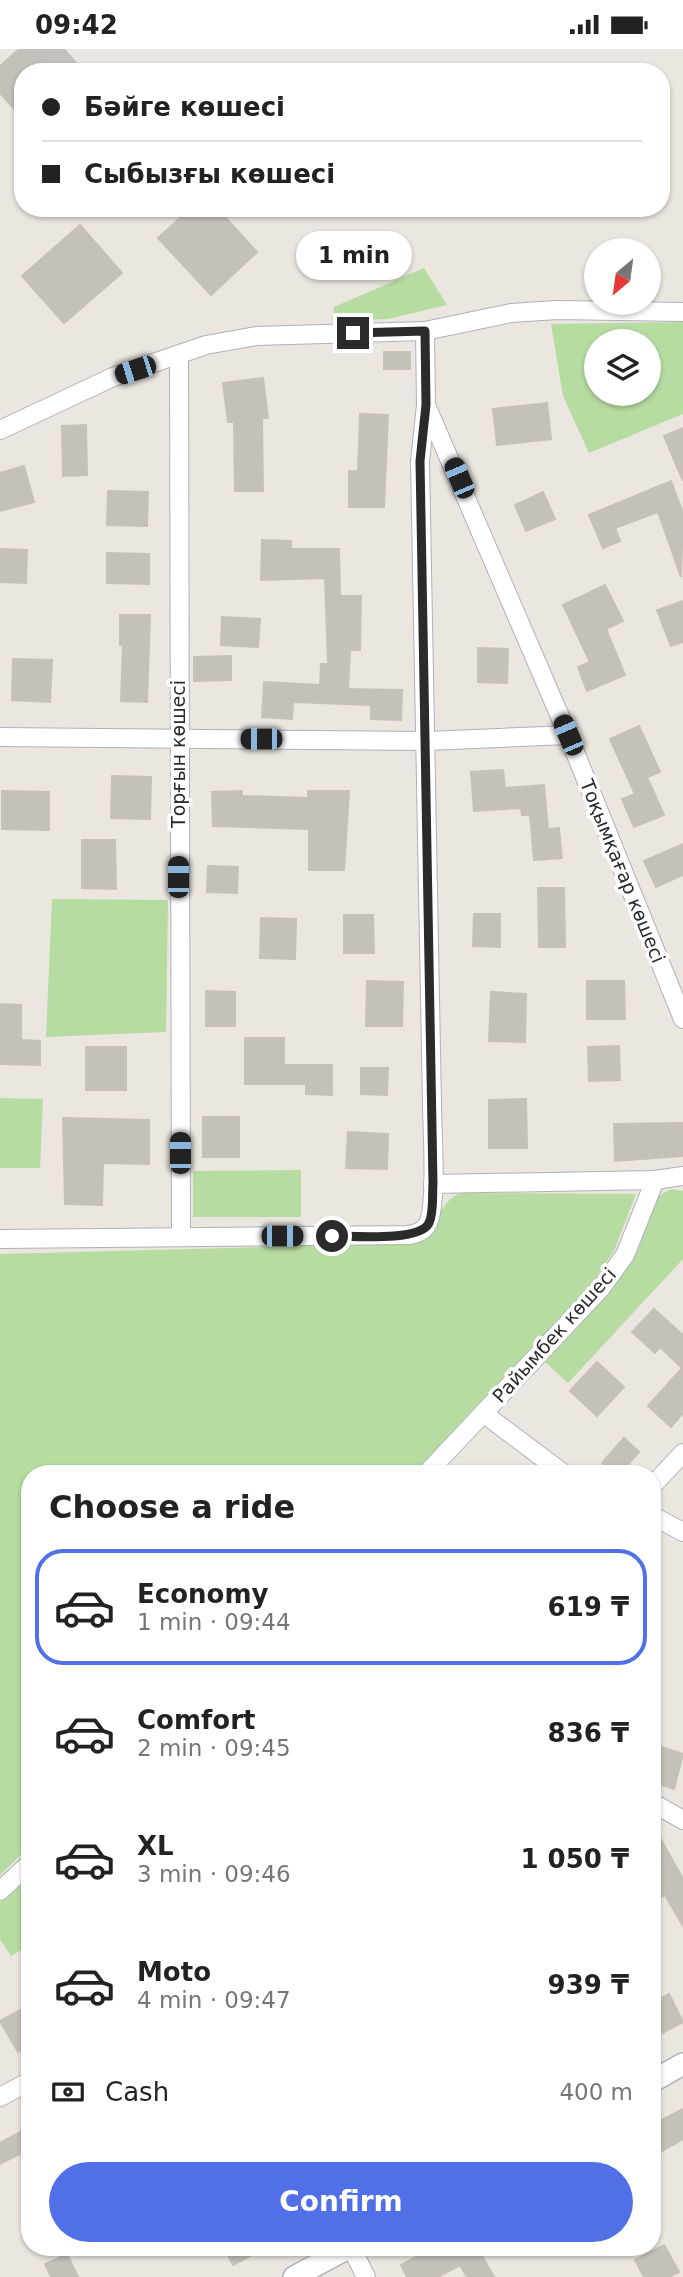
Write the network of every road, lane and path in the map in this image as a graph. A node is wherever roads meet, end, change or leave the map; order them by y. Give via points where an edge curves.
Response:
1 (683, 312) edge
2 (425, 331) junction
3 (179, 356) junction
4 (426, 405) junction
5 (0, 430) edge
6 (568, 735) junction
7 (0, 737) edge
8 (177, 738) junction
9 (427, 741) junction
10 (683, 1019) edge
11 (683, 1176) edge
12 (655, 1180) junction
13 (433, 1184) junction
14 (181, 1237) junction
15 (0, 1239) edge
16 (483, 1413) junction
17 (683, 1453) edge
18 (434, 1465) edge
19 (552, 1465) edge
20 (661, 1476) edge
21 (661, 1520) edge
22 (683, 1532) edge
23 (661, 1808) edge
24 (683, 1820) edge
25 (21, 1871) edge
26 (0, 1891) edge
27 (683, 2064) edge
28 (661, 2076) edge
29 (21, 2086) edge
30 (0, 2097) edge
31 (333, 2256) edge
32 (355, 2256) edge
33 (294, 2277) edge
34 (366, 2277) edge

1 - 2 street via 511,313
2 - 3 street via 256,336 206,345
2 - 4 street, Тоқымқағар көшесі
3 - 5 street via 113,377
3 - 8 street, Торғын көшесі
4 - 6 street, Тоқымқағар көшесі
4 - 9 street via 420,461
6 - 9 street
6 - 10 street, Тоқымқағар көшесі
7 - 8 street
8 - 9 street
8 - 14 street, Торғын көшесі
9 - 13 street
11 - 12 street
12 - 13 street
12 - 16 street, Райымбек көшесі via 625,1255 601,1288
13 - 14 street via 429,1223 415,1234
14 - 15 street
16 - 18 street, Райымбек көшесі
16 - 19 street
17 - 20 street
21 - 22 street
23 - 24 street
25 - 26 street
27 - 28 street
29 - 30 street
31 - 33 street
32 - 34 street

